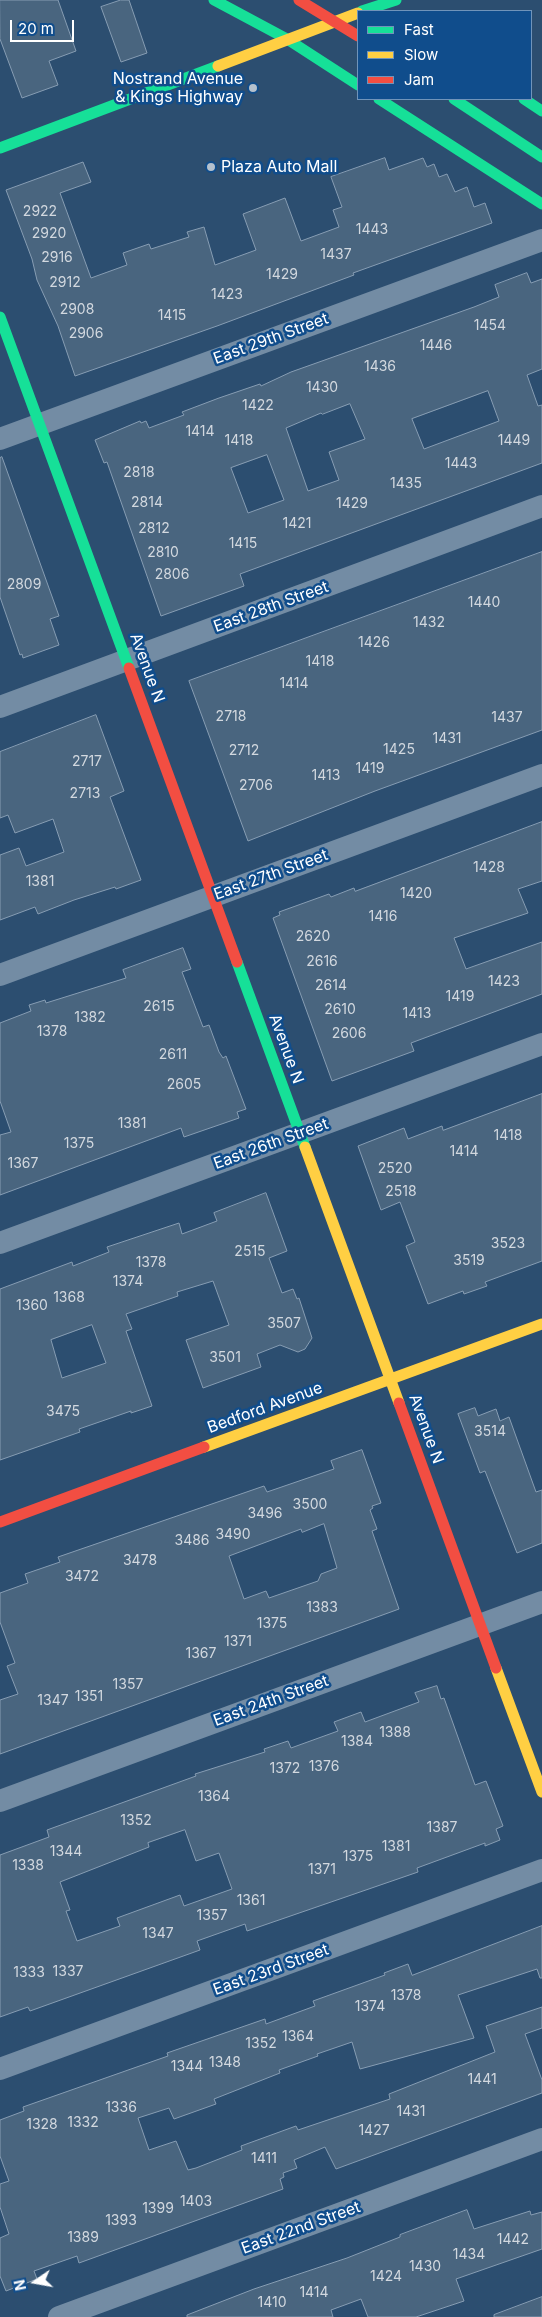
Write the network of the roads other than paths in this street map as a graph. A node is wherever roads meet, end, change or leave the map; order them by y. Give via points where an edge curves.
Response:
1 (214, 0) edge
2 (299, 0) edge
3 (386, 1) edge
4 (364, 10) edge
5 (395, 10) edge
6 (357, 13) edge
7 (335, 20) junction
8 (357, 35) edge
9 (286, 39) junction
10 (357, 85) edge
11 (381, 100) edge
12 (456, 100) edge
13 (526, 100) edge
14 (542, 111) edge
15 (0, 148) edge
16 (542, 157) edge
17 (542, 204) edge
18 (542, 240) edge
19 (0, 317) edge
20 (39, 424) junction
21 (0, 439) edge
22 (542, 506) edge
23 (127, 660) junction
24 (0, 707) edge
25 (542, 775) edge
26 (213, 896) junction
27 (0, 975) edge
28 (542, 1044) edge
29 (300, 1133) junction
30 (0, 1244) edge
31 (542, 1324) edge
32 (391, 1380) junction
33 (0, 1522) edge
34 (542, 1602) edge
35 (481, 1624) junction
36 (542, 1792) edge
37 (0, 1801) edge
38 (542, 1870) edge
39 (0, 2069) edge
40 (542, 2139) edge
41 (60, 2317) edge

1 - 9 street
2 - 7 street
3 - 4 street
3 - 5 street
6 - 7 street
7 - 8 street
7 - 9 street
9 - 10 street
9 - 15 street
11 - 17 street
12 - 16 street
13 - 14 street
18 - 20 street, East 29th Street
19 - 20 street, Avenue N
20 - 21 street, East 29th Street
20 - 23 street, Avenue N
22 - 23 street, East 28th Street
23 - 24 street, East 28th Street
23 - 26 street, Avenue N
25 - 26 street, East 27th Street
26 - 27 street, East 27th Street
26 - 29 street, Avenue N
28 - 29 street, East 26th Street
29 - 30 street, East 26th Street
29 - 32 street, Avenue N
31 - 32 street, Bedford Avenue
32 - 33 street, Bedford Avenue
32 - 35 street, Avenue N
34 - 35 street, East 24th Street
35 - 36 street, Avenue N
35 - 37 street, East 24th Street
38 - 39 street, East 23rd Street
40 - 41 street, East 22nd Street

